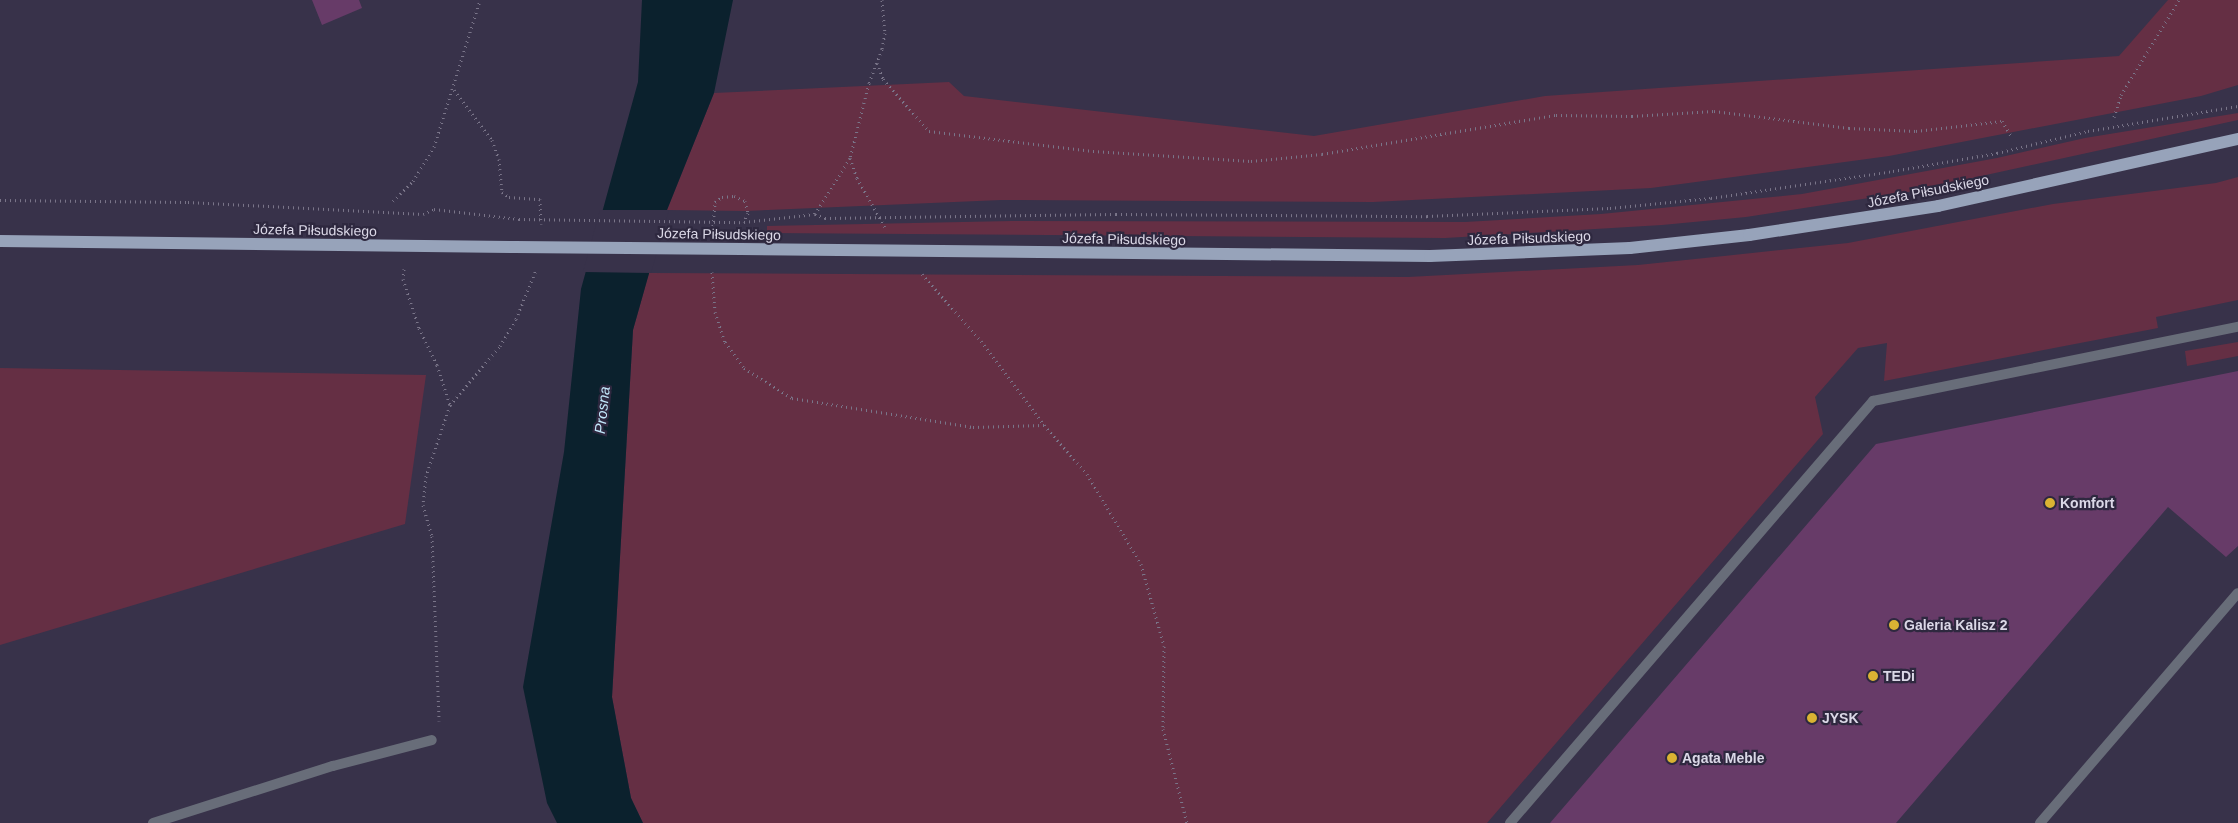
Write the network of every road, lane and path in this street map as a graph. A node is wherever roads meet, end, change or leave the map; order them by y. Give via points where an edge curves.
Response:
1 (480, 0) edge
2 (882, 0) edge
3 (2179, 0) edge
4 (877, 63) junction
5 (2238, 106) edge
6 (2114, 117) dead end
7 (2012, 137) dead end
8 (2238, 138) edge
9 (850, 158) junction
10 (0, 200) edge
11 (393, 201) dead end
12 (815, 214) junction
13 (879, 218) junction
14 (744, 222) junction
15 (713, 228) dead end
16 (0, 241) edge
17 (406, 246) junction
18 (900, 251) junction
19 (711, 263) dead end
20 (2238, 327) edge
21 (1044, 425) junction
22 (2238, 593) edge
23 (432, 740) joint
24 (153, 823) edge
25 (1187, 823) edge
26 (1510, 823) edge
27 (2040, 823) edge

1 - 11 path via 434,147 413,181
2 - 4 path via 885,34
3 - 6 path via 2121,95
4 - 7 path via 883,78 929,131 1093,151 1241,161 1322,154 1556,114 1632,116 1714,110 1849,128 1916,132 2002,121
4 - 9 path
5 - 13 path via 2088,131 1893,171 1740,194 1610,208 1427,216 1116,214
8 - 18 main road, Józefa Piłsudskiego via 1938,206 1749,235 1630,248 1430,256
9 - 12 path
9 - 13 path
10 - 14 path, bridge via 188,202 423,214 434,209 519,219
12 - 13 path via 826,218
12 - 14 path
13 - 18 path
14 - 15 path via 748,213 745,202 734,196 722,197 715,202
16 - 17 main road, Józefa Piłsudskiego
17 - 18 main road, Józefa Piłsudskiego, bridge
17 - 23 path via 403,279 450,405 426,476 423,505 432,536 437,662 439,720
18 - 21 path via 981,341
19 - 21 path via 715,312 724,342 744,368 792,398 973,427
20 - 26 lane via 1873,400
21 - 25 path via 1086,474 1141,564 1164,646 1163,729
22 - 27 lane
23 - 24 lane via 333,766

